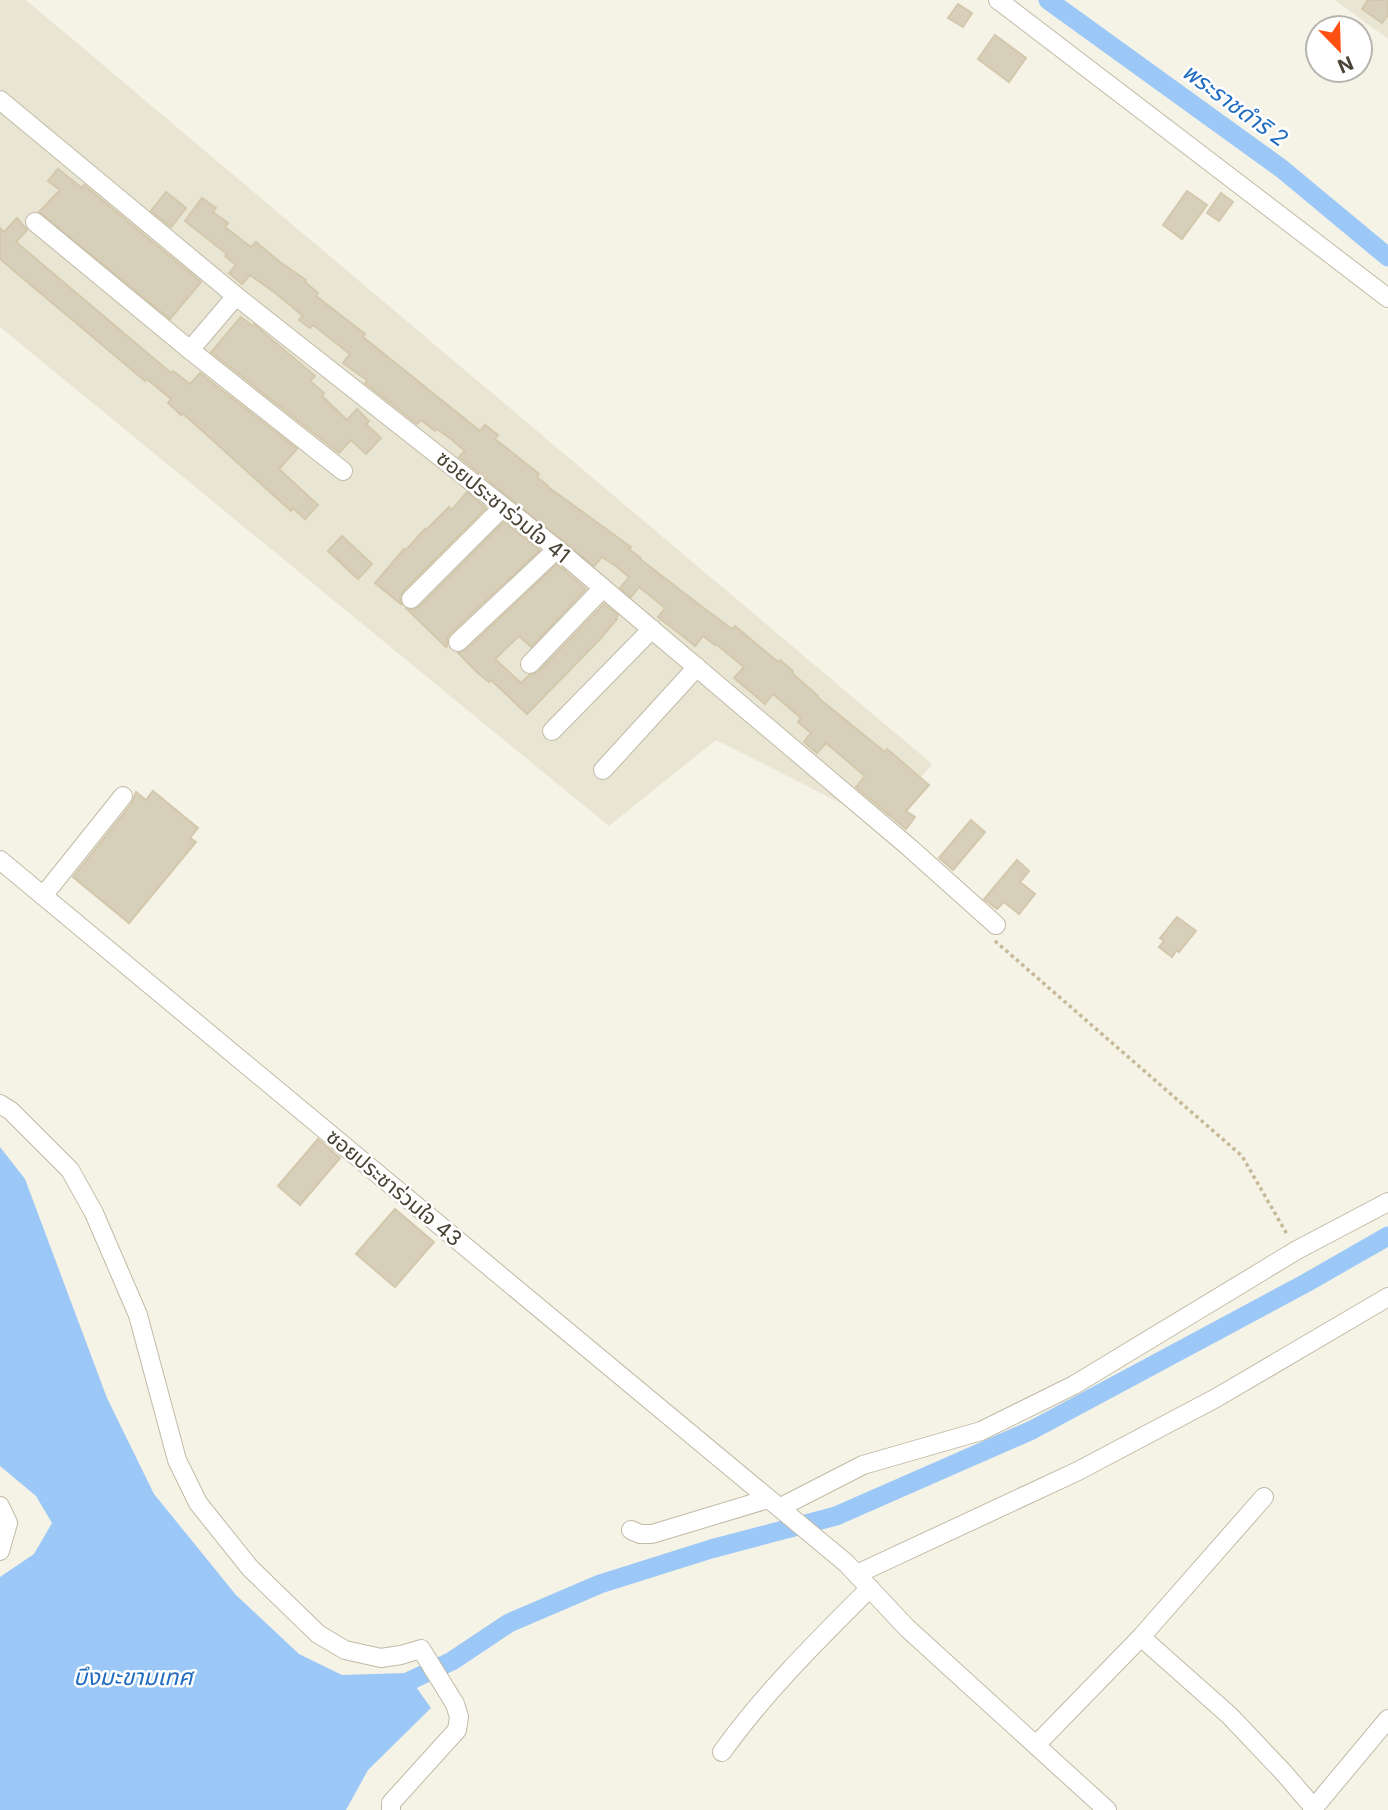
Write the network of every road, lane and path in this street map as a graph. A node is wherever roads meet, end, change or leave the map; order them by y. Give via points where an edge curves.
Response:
1 (998, 0) edge
2 (0, 100) edge
3 (35, 222) dead end
4 (236, 296) junction
5 (1388, 298) edge
6 (190, 350) junction
7 (343, 471) dead end
8 (503, 507) junction
9 (557, 549) junction
10 (603, 588) junction
11 (411, 598) dead end
12 (652, 629) junction
13 (458, 642) dead end
14 (530, 664) dead end
15 (697, 667) junction
16 (552, 731) dead end
17 (603, 770) dead end
18 (123, 796) dead end
19 (0, 860) edge
20 (43, 895) junction
21 (992, 930) joint
22 (0, 1104) edge
23 (1388, 1202) edge
24 (1297, 1250) junction
25 (1388, 1297) edge
26 (1264, 1497) dead end
27 (0, 1506) edge
28 (779, 1507) junction
29 (631, 1530) dead end
30 (0, 1551) edge
31 (851, 1568) junction
32 (870, 1588) junction
33 (1141, 1637) junction
34 (1388, 1719) edge
35 (1036, 1745) junction
36 (722, 1752) dead end
37 (1313, 1809) edge
38 (391, 1810) edge
39 (1107, 1810) edge

1 - 5 street
2 - 4 street, ซอยประชาร่วมใจ 41
3 - 6 street
4 - 6 street
4 - 8 street, ซอยประชาร่วมใจ 41
6 - 7 street
8 - 9 street, ซอยประชาร่วมใจ 41
8 - 11 street
9 - 10 street, ซอยประชาร่วมใจ 41
9 - 13 street
10 - 12 street, ซอยประชาร่วมใจ 41
10 - 14 street
12 - 15 street, ซอยประชาร่วมใจ 41
12 - 16 street
15 - 17 street
15 - 21 street, ซอยประชาร่วมใจ 41 via 910,848
18 - 20 street
19 - 20 street, ซอยประชาร่วมใจ 43
20 - 28 street, ซอยประชาร่วมใจ 43
21 - 24 path via 1242,1156
22 - 38 street via 71,1170 94,1213 138,1315 177,1460 198,1503 250,1568 318,1634 345,1650 380,1658 421,1649 455,1704 457,1730 391,1803
23 - 24 street
24 - 28 street via 1073,1385 981,1431 863,1465
25 - 31 street via 1216,1398 1078,1471
26 - 33 street
27 - 30 street via 8,1522
28 - 29 street via 652,1534
28 - 31 street, ซอยประชาร่วมใจ 43
31 - 32 street, ซอยประชาร่วมใจ 43
32 - 35 street, ซอยประชาร่วมใจ 43 via 907,1628
32 - 36 street via 805,1654
33 - 35 street
33 - 37 street via 1230,1716
34 - 37 street
35 - 39 street, ซอยประชาร่วมใจ 43

